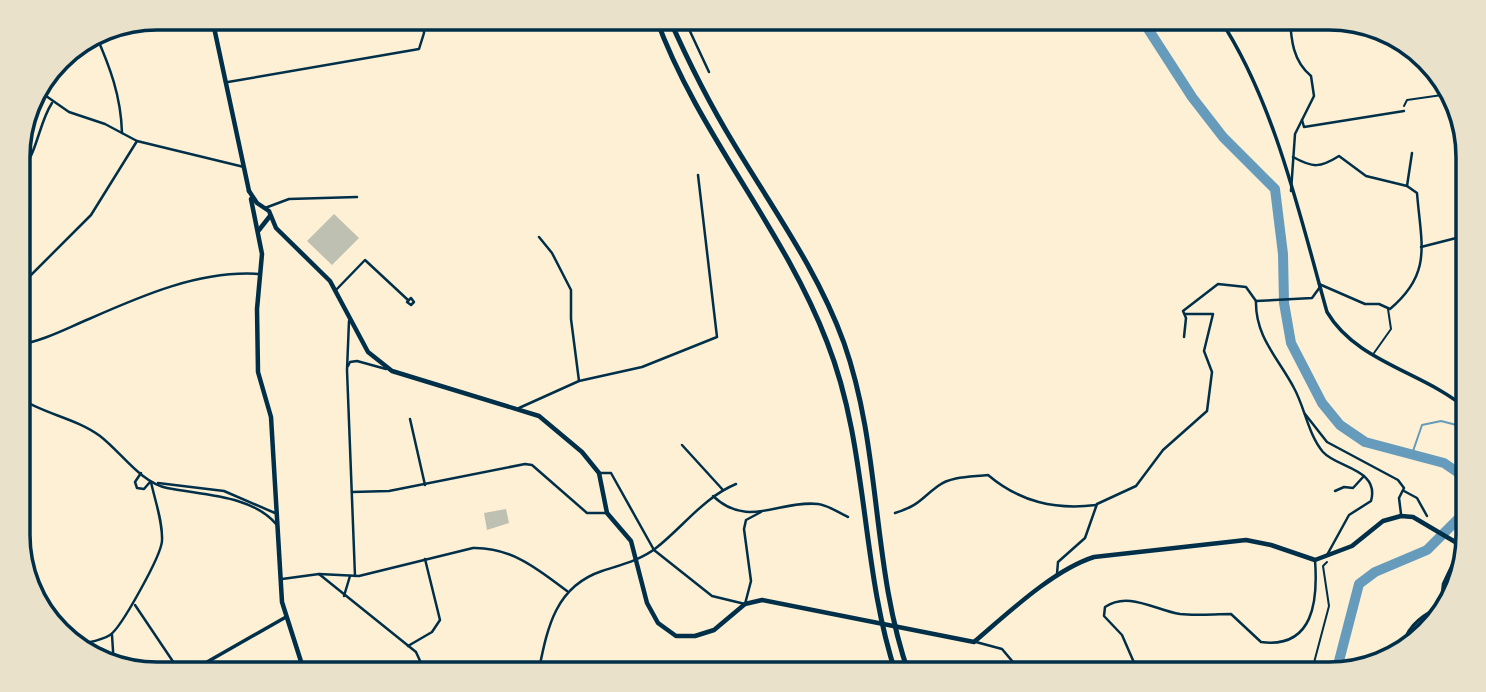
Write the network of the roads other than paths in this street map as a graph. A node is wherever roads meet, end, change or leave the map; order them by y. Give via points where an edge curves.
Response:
1 (215, 30) edge
2 (424, 30) edge
3 (661, 30) edge
4 (674, 30) edge
5 (689, 30) edge
6 (1227, 30) edge
7 (1291, 30) edge
8 (100, 43) edge
9 (709, 72) dead end
10 (228, 82) junction
11 (45, 97) edge
12 (52, 103) junction
13 (1404, 111) road end
14 (1302, 120) junction
15 (122, 133) junction
16 (137, 141) junction
17 (30, 152) edge
18 (1412, 153) dead end
19 (1293, 157) junction
20 (244, 167) junction
21 (698, 175) dead end
22 (1407, 186) junction
23 (248, 191) junction
24 (1291, 191) junction
25 (357, 197) dead end
26 (276, 204) junction
27 (265, 208) junction
28 (270, 215) junction
29 (255, 216) junction
30 (264, 223) junction
31 (276, 228) junction
32 (259, 234) junction
33 (539, 237) dead end
34 (1456, 238) edge
35 (1421, 247) junction
36 (262, 275) junction
37 (30, 276) edge
38 (1320, 285) junction
39 (335, 291) junction
40 (408, 300) dead end
41 (1256, 301) junction
42 (1389, 308) junction
43 (1185, 314) junction
44 (349, 317) junction
45 (1184, 337) dead end
46 (30, 343) edge
47 (1373, 354) junction
48 (373, 357) junction
49 (364, 363) junction
50 (347, 370) junction
51 (392, 371) junction
52 (579, 381) junction
53 (1456, 401) edge
54 (30, 402) edge
55 (519, 408) junction
56 (1303, 411) junction
57 (410, 419) dead end
58 (682, 445) dead end
59 (141, 473) junction
60 (599, 473) junction
61 (1364, 476) junction
62 (151, 482) junction
63 (156, 484) junction
64 (736, 484) dead end
65 (425, 485) junction
66 (723, 490) junction
67 (1403, 490) junction
68 (1335, 491) dead end
69 (352, 492) junction
70 (276, 494) junction
71 (713, 496) junction
72 (1097, 505) junction
73 (262, 506) junction
74 (276, 512) junction
75 (761, 512) junction
76 (607, 513) junction
77 (895, 513) dead end
78 (264, 514) junction
79 (1401, 516) junction
80 (1427, 516) dead end
81 (848, 517) dead end
82 (278, 527) junction
83 (1456, 543) edge
84 (654, 550) junction
85 (636, 558) junction
86 (1325, 558) junction
87 (425, 559) junction
88 (1315, 560) junction
89 (1452, 566) edge
90 (319, 574) junction
91 (352, 576) junction
92 (1057, 576) junction
93 (281, 579) junction
94 (567, 591) junction
95 (1443, 592) edge
96 (344, 596) junction
97 (745, 604) junction
98 (135, 605) junction
99 (1430, 613) edge
100 (286, 617) junction
101 (112, 635) junction
102 (1407, 635) edge
103 (88, 642) edge
104 (974, 642) junction
105 (408, 646) junction
106 (113, 655) edge
107 (171, 662) edge
108 (207, 662) edge
109 (301, 662) edge
110 (421, 662) edge
111 (541, 662) edge
112 (893, 662) edge
113 (906, 662) edge
114 (1013, 662) edge
115 (1134, 662) edge

1 - 10 main road
2 - 10 street via 419,49
3 - 112 highway via 685,85 789,260 828,343 851,428 877,604
4 - 113 highway via 697,80 820,287 844,343 867,426 888,600
5 - 9 street
6 - 24 street via 1262,96
7 - 14 street via 1299,66 1311,76 1314,96
8 - 15 street via 121,107
10 - 20 main road
11 - 12 street
12 - 15 street
12 - 17 street
13 - 14 street via 1304,127
14 - 19 street
15 - 16 street
16 - 20 street
16 - 37 street via 91,215
18 - 22 street
19 - 22 street via 1311,167 1339,156 1366,176
19 - 24 street
20 - 23 main road
21 - 52 street via 717,337 642,368
22 - 35 street via 1417,194
23 - 27 main road
23 - 29 main road
24 - 38 street
25 - 26 street via 289,199
26 - 27 street
26 - 28 street
27 - 28 main road
27 - 29 main road
28 - 30 main road
28 - 31 main road
29 - 30 main road
29 - 32 main road
30 - 31 main road
30 - 32 main road
31 - 39 main road via 324,274
32 - 36 main road
33 - 52 street via 571,290
34 - 35 street
35 - 42 street via 1419,276 1410,292
36 - 46 street via 234,273 197,280 131,301
36 - 70 main road via 257,309 258,372 271,417
38 - 41 street via 1312,298
38 - 42 street via 1365,304
38 - 47 street via 1327,312 1338,330
39 - 40 street via 365,260
39 - 44 main road
41 - 43 street via 1246,287 1218,284 1190,303
41 - 56 street via 1262,337
42 - 47 lane via 1391,329
43 - 45 street
43 - 72 street via 1213,314 1204,351 1212,372 1207,411 1163,450 1136,486
44 - 48 main road
44 - 50 street
47 - 53 street
48 - 49 street
48 - 51 main road
49 - 50 street via 350,362
49 - 51 street
50 - 69 street
51 - 55 main road
52 - 55 street
54 - 59 street via 88,429
55 - 60 main road via 539,416 590,459
56 - 61 street via 1324,453
56 - 67 street via 1327,443 1388,473
57 - 65 street
58 - 66 street
59 - 62 street
59 - 62 street via 137,488 144,489
60 - 76 main road
60 - 84 street via 611,473
61 - 68 street via 1353,488
61 - 86 street via 1372,487 1371,501 1349,515
62 - 63 street
62 - 98 street via 162,543
63 - 73 street via 216,489
63 - 78 street via 219,495
64 - 66 street
65 - 69 street
65 - 76 street via 525,464 587,513
66 - 71 street
67 - 79 street
67 - 80 street via 1417,498
69 - 91 street
70 - 73 street via 272,503
70 - 74 main road
71 - 75 street via 742,513
71 - 84 street
72 - 77 street via 1051,507 1011,491 988,475 953,479 916,506
72 - 92 street via 1085,538 1058,562
73 - 74 street
74 - 78 street
74 - 82 main road
75 - 81 street via 820,504
75 - 97 street via 746,520 744,529 751,581
76 - 85 main road via 631,541
78 - 82 street
79 - 83 main road via 1413,517
79 - 86 main road via 1383,521 1352,545
82 - 93 main road
84 - 85 street
84 - 97 street via 712,596
85 - 94 street via 580,580
85 - 97 main road via 647,603 658,624 676,636 714,630
86 - 88 main road
87 - 91 street
87 - 94 street via 473,548 498,549 519,557
87 - 105 street via 440,620 432,632
88 - 92 main road via 1271,545 1221,541 1094,557
88 - 115 street via 1318,597 1298,634 1286,642 1261,642 1231,614 1184,614 1114,600 1105,607 1104,616 1122,635
89 - 95 main road
90 - 91 street
90 - 93 street
90 - 96 street
91 - 96 street
92 - 104 main road
93 - 100 main road
94 - 111 street via 553,614
96 - 105 street
97 - 104 main road via 762,600
98 - 101 street
98 - 107 street
99 - 102 street
100 - 108 street
100 - 109 main road
101 - 103 street
101 - 106 street
104 - 114 street via 1002,649
105 - 110 street

